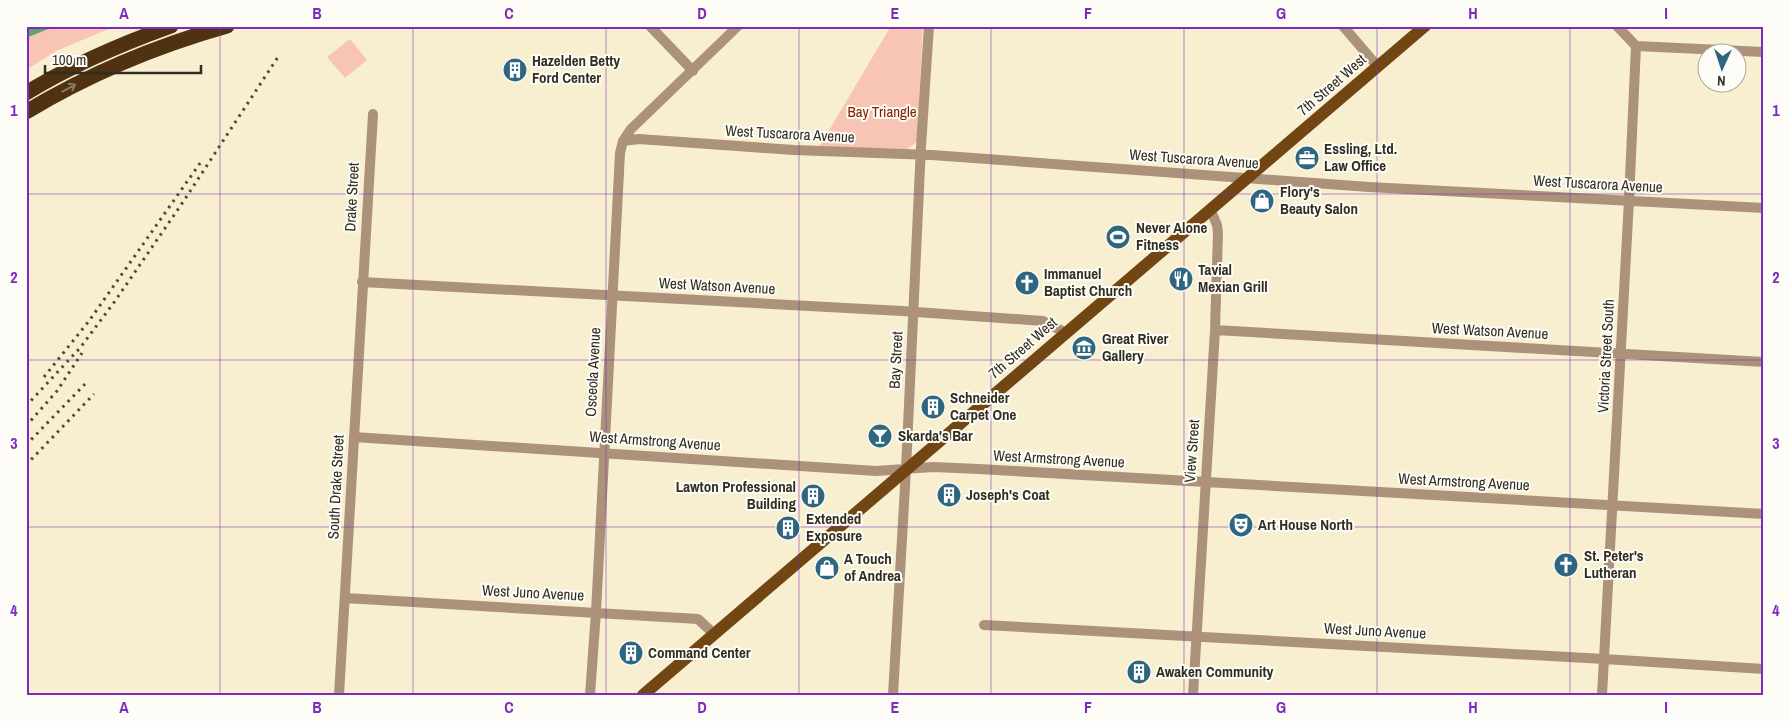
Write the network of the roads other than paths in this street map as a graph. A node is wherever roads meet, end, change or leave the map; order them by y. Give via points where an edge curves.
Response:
1 (171, 26) edge
2 (227, 26) edge
3 (650, 26) edge
4 (738, 26) edge
5 (929, 26) edge
6 (1343, 26) edge
7 (1426, 26) edge
8 (1617, 26) edge
9 (1636, 46) junction
10 (1764, 52) edge
11 (1378, 67) junction
12 (693, 71) junction
13 (26, 93) edge
14 (26, 112) edge
15 (373, 114) dead end
16 (623, 141) junction
17 (921, 155) junction
18 (1248, 179) junction
19 (1629, 200) junction
20 (1764, 208) edge
21 (1210, 211) junction
22 (362, 282) junction
23 (612, 296) junction
24 (914, 312) junction
25 (1214, 330) junction
26 (1066, 332) junction
27 (1620, 354) junction
28 (1764, 362) edge
29 (354, 437) junction
30 (604, 453) junction
31 (906, 470) junction
32 (1205, 482) junction
33 (1613, 506) junction
34 (1764, 514) edge
35 (344, 598) junction
36 (596, 612) junction
37 (984, 625) dead end
38 (714, 634) junction
39 (1195, 636) junction
40 (1604, 659) junction
41 (1764, 669) edge
42 (339, 695) edge
43 (590, 695) edge
44 (643, 695) edge
45 (893, 695) edge
46 (1192, 695) edge
47 (1602, 695) edge

1 - 13 highway via 74,66
14 -> 2 highway via 114,66
3 - 12 street
4 - 12 street
5 - 17 street, Bay Street
6 - 11 street
7 - 11 main road, 7th Street West
8 - 9 street
9 - 10 street
9 - 19 street, Victoria Street South
11 - 18 main road, 7th Street West
12 - 16 street via 631,129
15 - 22 street, Drake Street
16 - 17 street, West Tuscarora Avenue
16 - 23 street, Osceola Avenue
17 - 18 street, West Tuscarora Avenue
17 - 24 street, Bay Street
18 - 19 street, West Tuscarora Avenue
18 - 21 main road, 7th Street West
19 - 20 street, West Tuscarora Avenue
19 - 27 street, Victoria Street South
21 - 25 street, View Street via 1217,225
21 - 26 main road, 7th Street West
22 - 23 street, West Watson Avenue
22 - 29 street, South Drake Street
23 - 24 street, West Watson Avenue
23 - 30 street, Osceola Avenue
24 - 26 street, West Watson Avenue via 1043,320
24 - 31 street, Bay Street
25 - 27 street, West Watson Avenue
25 - 32 street, View Street
26 - 31 main road, 7th Street West
27 - 28 street, West Watson Avenue
27 - 33 street, Victoria Street South
29 - 30 street, West Armstrong Avenue
29 - 35 street, South Drake Street
30 - 31 street, West Armstrong Avenue via 876,471
30 - 36 street, Osceola Avenue
31 - 32 street, West Armstrong Avenue via 933,467
31 - 38 main road, 7th Street West
31 - 45 street, Bay Street
32 - 33 street, West Armstrong Avenue
32 - 39 street, View Street
33 - 34 street, West Armstrong Avenue
33 - 40 street, Victoria Street South
35 - 36 street, West Juno Avenue
35 - 42 street, South Drake Street
36 - 38 street, West Juno Avenue via 698,619
36 - 43 street, Osceola Avenue
37 - 39 street, West Juno Avenue
38 - 44 main road, 7th Street West
39 - 40 street, West Juno Avenue
39 - 46 street, View Street
40 - 41 street, West Juno Avenue
40 - 47 street, Victoria Street South

